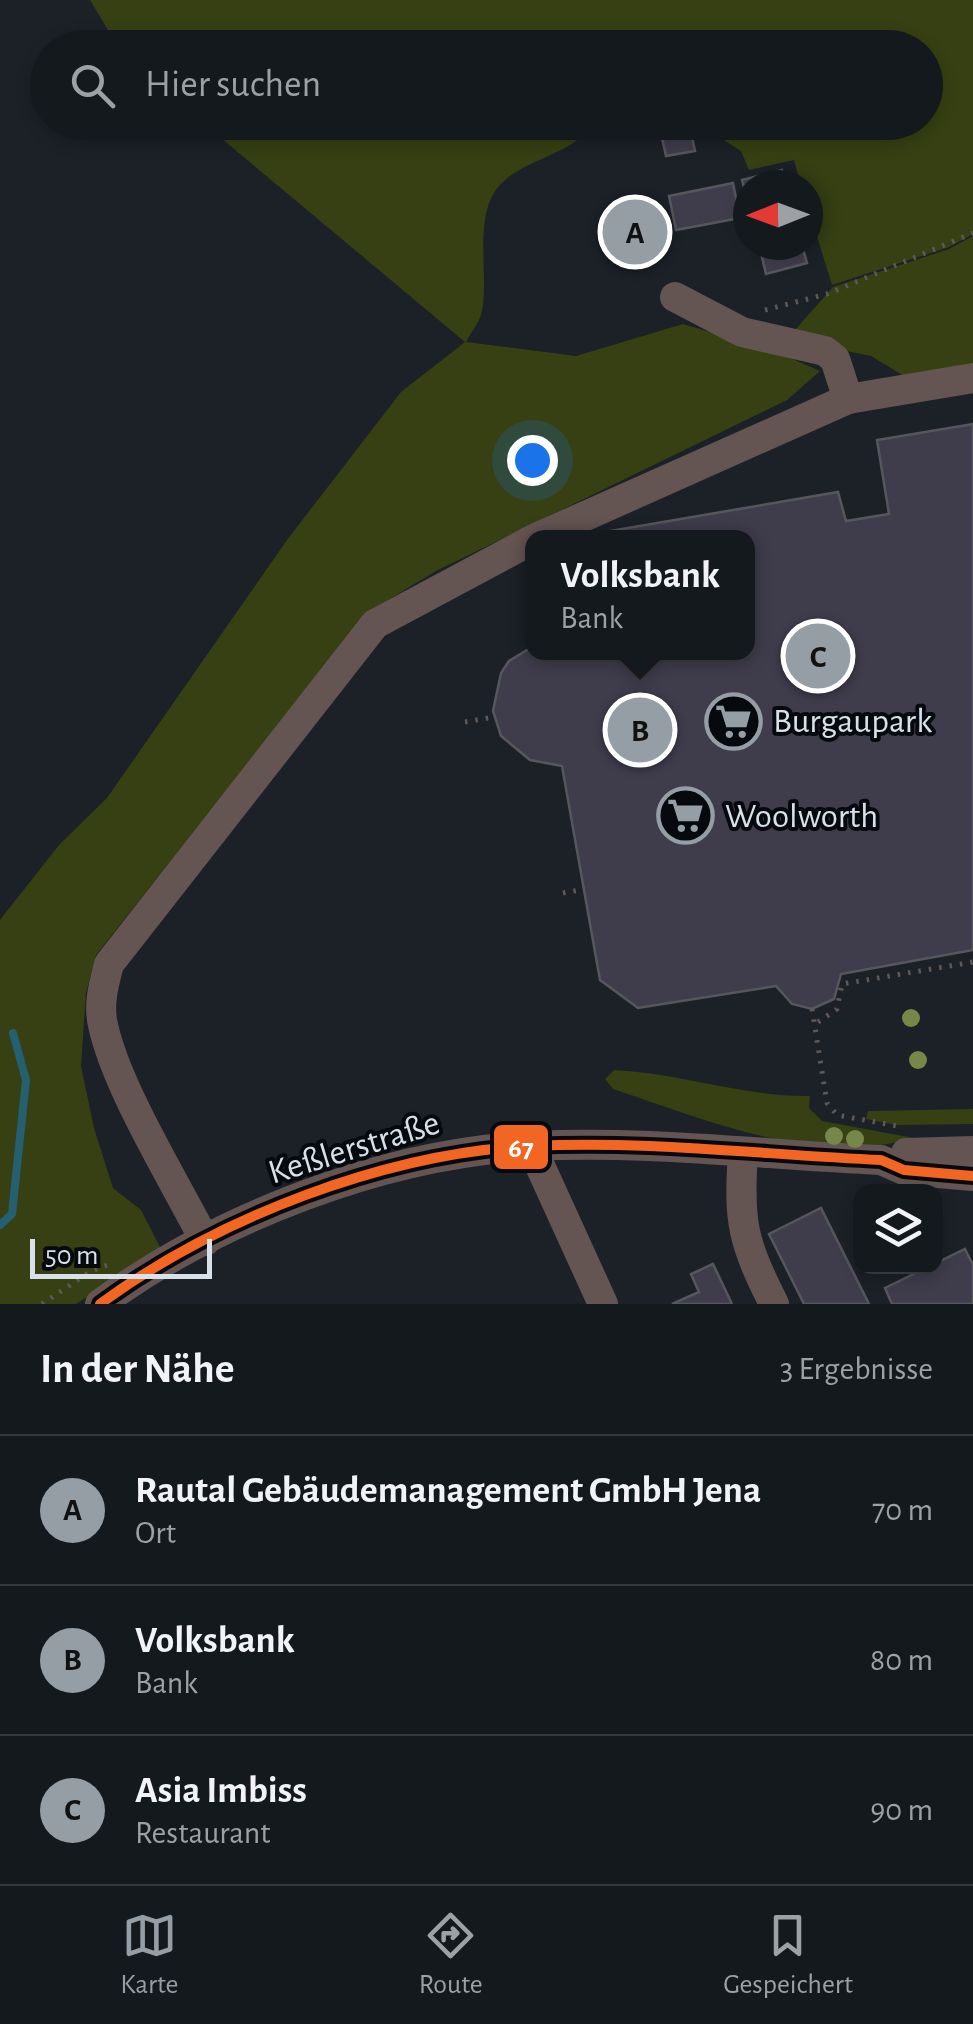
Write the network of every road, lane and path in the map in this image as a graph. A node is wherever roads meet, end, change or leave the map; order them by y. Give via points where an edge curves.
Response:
1 (973, 233) edge
2 (675, 297) dead end
3 (742, 332) junction
4 (973, 378) edge
5 (848, 399) junction
6 (554, 530) edge
7 (525, 544) edge
8 (494, 716) dead end
9 (464, 722) dead end
10 (585, 889) dead end
11 (563, 893) dead end
12 (973, 962) edge
13 (812, 1009) dead end
14 (816, 1022) junction
15 (911, 1128) dead end
16 (531, 1146) junction
17 (743, 1152) junction
18 (973, 1152) edge
19 (892, 1162) junction
20 (973, 1176) edge
21 (205, 1241) junction
22 (100, 1304) edge
23 (604, 1304) edge
24 (774, 1304) edge

1 - 3 path via 827,294 764,310
2 - 3 street
3 - 5 street via 825,351 835,359
4 - 5 street
5 - 6 street
7 - 21 street via 375,624 108,964 102,1024
8 - 9 path
10 - 11 path
12 - 14 path via 842,984 837,1009
13 - 14 path
14 - 15 path via 827,1103 837,1115
16 - 17 street, Keßlerstraße
16 - 21 street, Keßlerstraße via 395,1166
16 - 23 street
17 - 19 street, Keßlerstraße
17 - 24 street via 746,1248
18 - 19 street, Keßlerstraße via 904,1153
19 - 20 street, Keßlerstraße via 904,1170
21 - 22 street, Keßlerstraße

